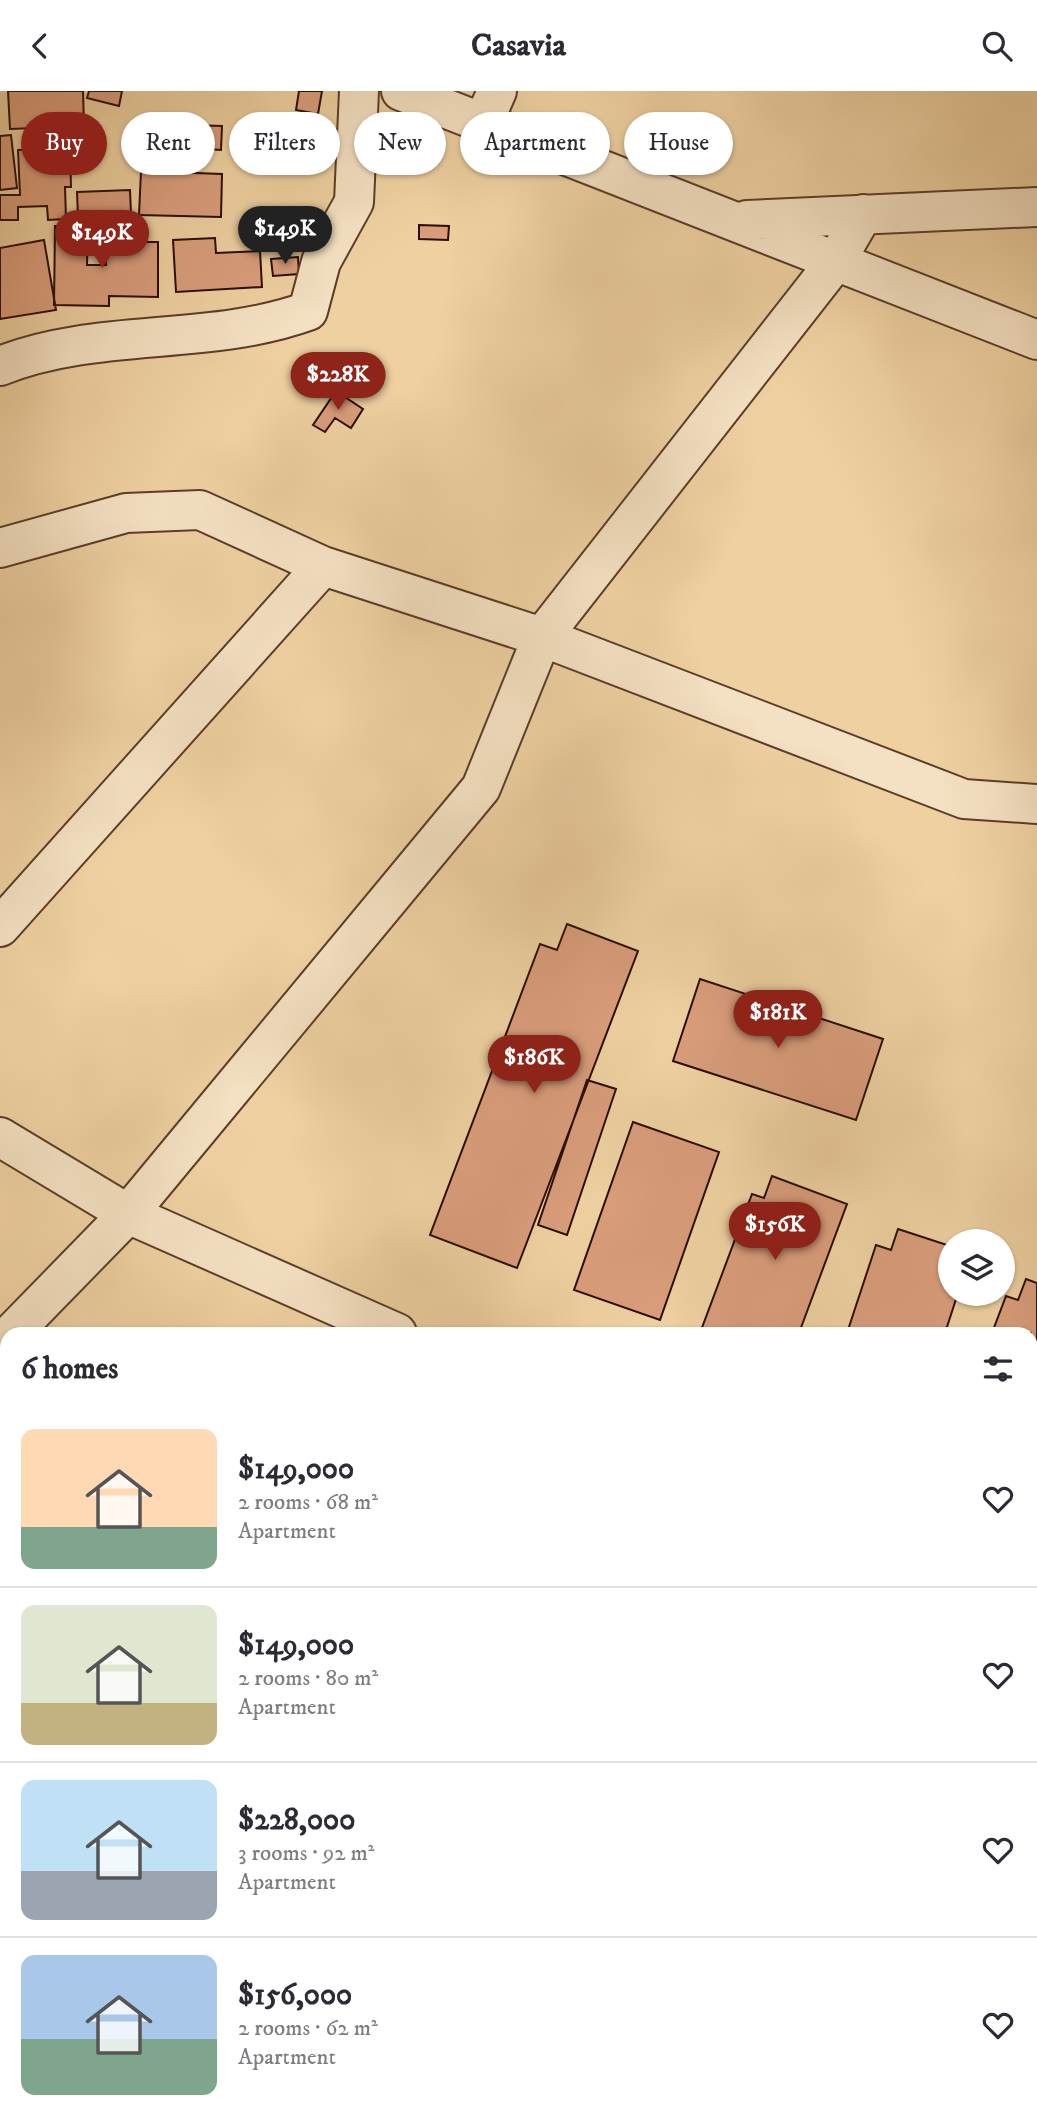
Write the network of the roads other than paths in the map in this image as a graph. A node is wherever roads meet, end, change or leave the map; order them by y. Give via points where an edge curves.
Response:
1 (359, 91) edge
2 (401, 91) edge
3 (490, 107) edge
4 (1037, 207) edge
5 (863, 214) junction
6 (730, 220) junction
7 (836, 261) junction
8 (1037, 340) edge
9 (0, 366) edge
10 (0, 548) edge
11 (323, 566) junction
12 (542, 637) junction
13 (1037, 804) edge
14 (0, 927) edge
15 (0, 1137) edge
16 (128, 1214) junction
17 (18, 1327) edge
18 (370, 1327) edge

1 - 9 street via 354,202 321,262 308,311 207,333 34,352
2 - 3 street
3 - 6 street
4 - 5 street
5 - 6 street
5 - 7 street
6 - 7 street
7 - 8 street
7 - 12 street
10 - 11 street via 126,513 200,510
11 - 12 street
11 - 14 street
12 - 13 street via 964,799
12 - 16 street via 481,788
15 - 16 street
16 - 17 street
16 - 18 street

